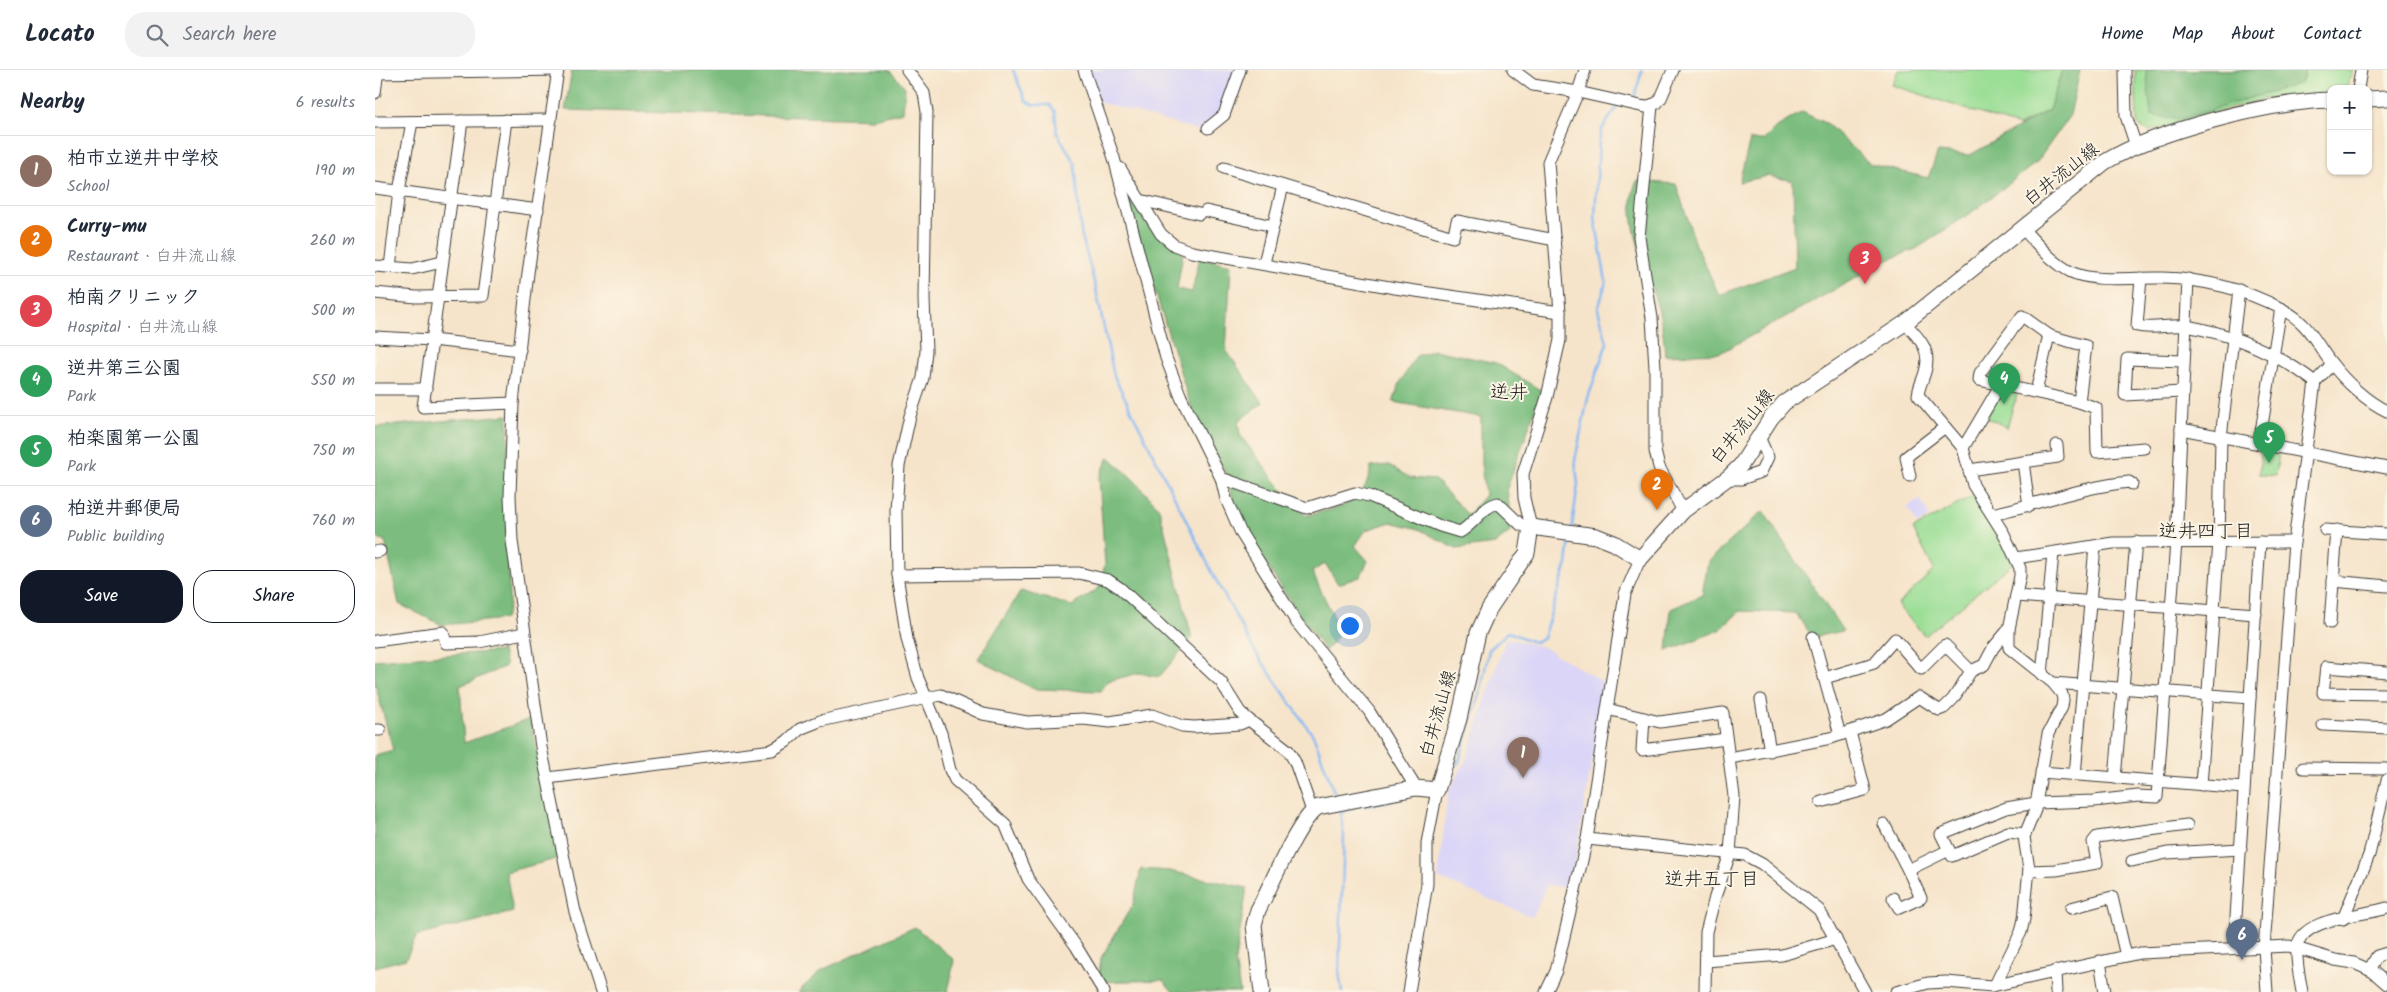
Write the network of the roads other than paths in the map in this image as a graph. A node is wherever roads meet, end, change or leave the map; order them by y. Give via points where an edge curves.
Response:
1 (558, 70) edge
2 (907, 70) edge
3 (1084, 70) edge
4 (1240, 70) edge
5 (1513, 70) edge
6 (1585, 70) edge
7 (1673, 70) edge
8 (2125, 70) edge
9 (2361, 70) edge
10 (377, 72) edge
11 (2358, 85) edge
12 (1578, 92) junction
13 (375, 93) edge
14 (2387, 98) edge
15 (2372, 99) edge
16 (2327, 100) edge
17 (1652, 106) junction
18 (506, 120) junction
19 (551, 120) junction
20 (462, 121) junction
21 (375, 122) edge
22 (413, 122) junction
23 (1208, 128) dead end
24 (2136, 146) junction
25 (1114, 158) junction
26 (1224, 168) dead end
27 (1283, 186) junction
28 (375, 188) edge
29 (399, 191) junction
30 (451, 198) junction
31 (1140, 200) junction
32 (495, 205) junction
33 (538, 210) junction
34 (1273, 226) junction
35 (2023, 229) junction
36 (1555, 240) junction
37 (442, 262) junction
38 (1263, 263) junction
39 (375, 266) edge
40 (391, 267) junction
41 (2141, 278) junction
42 (2188, 279) junction
43 (2239, 290) junction
44 (375, 293) edge
45 (439, 295) junction
46 (2281, 308) junction
47 (1560, 312) junction
48 (1905, 322) junction
49 (2185, 326) junction
50 (2049, 335) junction
51 (375, 337) edge
52 (2233, 338) junction
53 (432, 340) junction
54 (519, 350) junction
55 (2273, 355) junction
56 (2183, 362) junction
57 (2332, 364) junction
58 (2315, 382) junction
59 (2001, 384) junction
60 (375, 389) edge
61 (426, 390) junction
62 (2035, 392) junction
63 (2182, 392) junction
64 (2079, 402) junction
65 (513, 403) junction
66 (2387, 410) edge
67 (1945, 427) junction
68 (2181, 430) junction
69 (2221, 437) junction
70 (2259, 444) junction
71 (2057, 445) dead end
72 (1963, 448) junction
73 (2144, 448) dead end
74 (2305, 453) junction
75 (2023, 462) junction
76 (2387, 468) edge
77 (1969, 470) junction
78 (1910, 476) dead end
79 (1221, 478) junction
80 (2132, 484) dead end
81 (2029, 506) junction
82 (1683, 511) junction
83 (1992, 514) junction
84 (1531, 527) junction
85 (2387, 534) edge
86 (2135, 542) junction
87 (2176, 542) junction
88 (2219, 542) junction
89 (2260, 542) junction
90 (2294, 542) junction
91 (2095, 546) junction
92 (2053, 553) junction
93 (2016, 558) junction
94 (1641, 559) junction
95 (897, 575) junction
96 (2333, 581) junction
97 (2387, 586) edge
98 (2015, 596) junction
99 (2049, 598) junction
100 (2090, 602) junction
101 (2130, 605) junction
102 (2171, 608) junction
103 (2214, 611) junction
104 (2255, 614) junction
105 (2330, 623) dead end
106 (2009, 629) junction
107 (524, 633) junction
108 (1813, 636) dead end
109 (375, 642) edge
110 (1971, 671) junction
111 (2387, 672) edge
112 (2042, 676) junction
113 (1825, 678) junction
114 (2053, 683) junction
115 (2083, 685) junction
116 (2123, 688) junction
117 (2165, 691) junction
118 (2207, 694) junction
119 (2387, 694) edge
120 (2250, 698) junction
121 (927, 699) junction
122 (1761, 700) dead end
123 (1607, 709) junction
124 (1644, 718) junction
125 (1249, 720) junction
126 (2323, 726) dead end
127 (2387, 728) edge
128 (1845, 733) junction
129 (1726, 739) junction
130 (1770, 751) junction
131 (1730, 758) junction
132 (2303, 768) dead end
133 (2387, 769) edge
134 (2041, 772) junction
135 (2075, 775) junction
136 (548, 778) junction
137 (2115, 778) junction
138 (2387, 780) edge
139 (2158, 782) junction
140 (2201, 785) junction
141 (1416, 788) junction
142 (2244, 788) junction
143 (1437, 790) junction
144 (1821, 802) dead end
145 (2036, 803) junction
146 (2384, 805) edge
147 (1313, 811) junction
148 (1884, 824) dead end
149 (2187, 824) dead end
150 (2025, 834) junction
151 (1587, 839) junction
152 (2241, 849) junction
153 (1949, 850) junction
154 (1730, 854) junction
155 (2132, 861) dead end
156 (1908, 870) junction
157 (2029, 871) junction
158 (1893, 898) dead end
159 (2071, 908) dead end
160 (2387, 908) edge
161 (2343, 919) junction
162 (1836, 939) junction
163 (2234, 948) junction
164 (2264, 948) junction
165 (2297, 948) junction
166 (2387, 953) edge
167 (2126, 956) junction
168 (1706, 960) junction
169 (2100, 961) junction
170 (2369, 970) junction
171 (2055, 971) junction
172 (2387, 984) edge
173 (1994, 988) edge
174 (601, 992) edge
175 (1104, 992) edge
176 (1263, 992) edge
177 (1409, 992) edge
178 (1546, 992) edge
179 (1705, 992) edge
180 (1865, 992) edge
181 (1896, 992) edge
182 (2057, 992) edge
183 (2105, 992) edge
184 (2267, 992) edge
185 (2302, 992) edge

1 - 10 street
1 - 19 street
2 - 95 street via 924,93 927,106 926,351 923,378 900,460 896,510
3 - 25 street
4 - 23 street via 1224,115
5 - 12 street via 1533,85
6 - 12 street
7 - 17 street via 1661,98
8 - 24 street via 2126,116
9 - 11 street
10 - 13 street
12 - 17 street
12 - 36 street via 1548,162
14 - 15 main road
16 - 24 main road, 白井流山線 via 2269,107
17 - 82 street via 1639,237 1652,318 1655,451 1659,467
18 - 19 street
18 - 20 street
18 - 32 street
19 - 33 street
20 - 22 street
20 - 30 street
21 - 22 street
22 - 29 street
24 - 35 main road, 白井流山線 via 2090,173
25 - 31 street
25 - 79 street via 1166,358 1181,397
26 - 27 street
27 - 34 street
27 - 36 street via 1453,237 1457,222
28 - 29 street
29 - 30 street
29 - 40 street
30 - 32 street
30 - 37 street
31 - 34 street
31 - 38 street via 1161,234 1174,244 1192,252
32 - 33 street
32 - 45 street via 483,296
33 - 54 street
34 - 38 street
35 - 41 street via 2053,260 2073,272 2093,277
35 - 48 main road, 白井流山線
36 - 47 street
37 - 40 street via 412,269
37 - 45 street
38 - 47 street via 1395,288
39 - 40 street
41 - 42 street
41 - 49 street via 2137,326 2148,329
42 - 43 street
42 - 49 street
43 - 46 street
43 - 52 street
44 - 45 street via 416,297
45 - 53 street
46 - 55 street
46 - 57 street via 2309,328
47 - 84 street via 1555,363 1523,474 1524,498
48 - 67 street via 1927,353 1918,395
48 - 82 main road, 白井流山線 via 1790,399 1771,418 1748,456 1727,479
49 - 52 street
49 - 56 street
50 - 59 street via 2022,316 1980,373 1979,380
50 - 62 street
50 - 64 street via 2086,346
51 - 53 street
52 - 55 street
52 - 69 street
53 - 54 street
53 - 61 street
54 - 65 street
55 - 58 street
55 - 70 street
56 - 63 street
56 - 63 street via 2127,359 2125,395
57 - 58 street
57 - 66 street via 2371,401
58 - 74 street
59 - 62 street
59 - 72 street
60 - 61 street
61 - 65 street via 423,407
62 - 64 street
63 - 68 street
64 - 73 street via 2096,408 2097,452
65 - 107 street via 512,541
67 - 72 street
67 - 78 street via 1905,458
68 - 69 street
68 - 87 street
69 - 70 street
69 - 88 street
70 - 74 street
71 - 75 street via 2058,457
72 - 77 street
74 - 76 street
74 - 90 street
75 - 77 street
75 - 81 street
77 - 83 street via 1973,485
79 - 84 street via 1307,508 1355,493 1369,496 1460,532 1490,504 1498,503 1521,525
79 - 141 street via 1241,533 1297,624 1369,711
80 - 81 street via 2096,486
81 - 83 street
82 - 94 main road, 白井流山線
83 - 93 street
84 - 94 main road via 1596,536
84 - 143 main road, 白井流山線 via 1527,553 1489,609 1479,633 1459,719
85 - 96 street via 2331,530
86 - 87 street
86 - 91 street
86 - 101 street
87 - 88 street
87 - 102 street
88 - 89 street
88 - 103 street
89 - 90 street
89 - 104 street
90 - 164 street
91 - 92 street
91 - 100 street
92 - 93 street
92 - 99 street
93 - 98 street via 2020,576
94 - 123 street via 1625,594
95 - 121 street via 907,639
95 - 125 street via 1079,573 1108,580 1221,682
96 - 97 street
96 - 105 street
98 - 99 street
98 - 106 street
99 - 100 street
99 - 112 street
100 - 101 street
100 - 115 street
101 - 102 street
101 - 116 street
102 - 103 street
102 - 117 street
103 - 104 street
103 - 118 street
104 - 120 street
106 - 110 street via 1983,665
106 - 112 street via 2009,648
107 - 109 street via 479,642 446,643 443,632
107 - 136 street
108 - 113 street
110 - 113 street via 1945,645 1921,669 1895,639 1874,663
110 - 128 street via 1945,708 1939,710 1919,697 1886,719
111 - 119 street via 2326,667 2323,693
112 - 114 street
113 - 128 street
114 - 115 street
114 - 134 street via 2062,694 2062,707 2048,734
115 - 116 street
115 - 135 street
116 - 117 street
116 - 137 street
117 - 118 street
117 - 139 street
118 - 120 street
118 - 140 street
120 - 142 street
121 - 125 street via 941,695 983,714 1027,722 1083,719 1110,722 1152,714 1182,726 1195,727 1240,724
121 - 136 street via 820,721 800,729 772,750
121 - 175 street via 955,780 1005,824 1028,879
122 - 130 street
123 - 124 street
123 - 151 street
124 - 129 street via 1660,722 1723,713
124 - 129 street via 1642,750
125 - 147 street via 1287,750 1295,762
126 - 127 street
128 - 130 street
128 - 144 street via 1865,790
129 - 131 street
130 - 131 street
131 - 154 street via 1730,782 1734,796
132 - 133 street
134 - 135 street
134 - 145 street
135 - 137 street
136 - 174 street via 575,912
137 - 139 street
138 - 146 street
139 - 140 street
139 - 145 street via 2157,797
140 - 142 street
141 - 143 main road
141 - 147 main road via 1318,807
142 - 152 street
143 - 177 street via 1427,843 1427,884
145 - 150 street
145 - 153 street via 2006,808 1941,834
146 - 161 street via 2355,894
147 - 176 main road via 1258,910 1255,926
148 - 156 street
149 - 157 street via 2097,837 2093,842 2097,863
150 - 153 street via 2008,832 1952,856
150 - 157 street
151 - 154 street
151 - 178 street via 1555,972
152 - 155 street via 2167,852
152 - 163 street
153 - 156 street
154 - 162 street via 1745,855 1762,864 1809,900 1819,910
154 - 168 street via 1706,932
156 - 158 street via 1921,898 1899,908
157 - 173 street via 2021,932
159 - 167 street via 2112,897
160 - 161 street
161 - 165 street via 2313,927
162 - 168 street via 1782,955
162 - 180 street
163 - 164 street
163 - 167 street
164 - 165 street
164 - 184 street
165 - 170 street
165 - 185 street
166 - 170 street via 2377,956
167 - 169 street
168 - 179 street
169 - 171 street
169 - 183 street
170 - 172 street
171 - 173 street
171 - 182 street
173 - 181 street via 1946,982 1928,983

